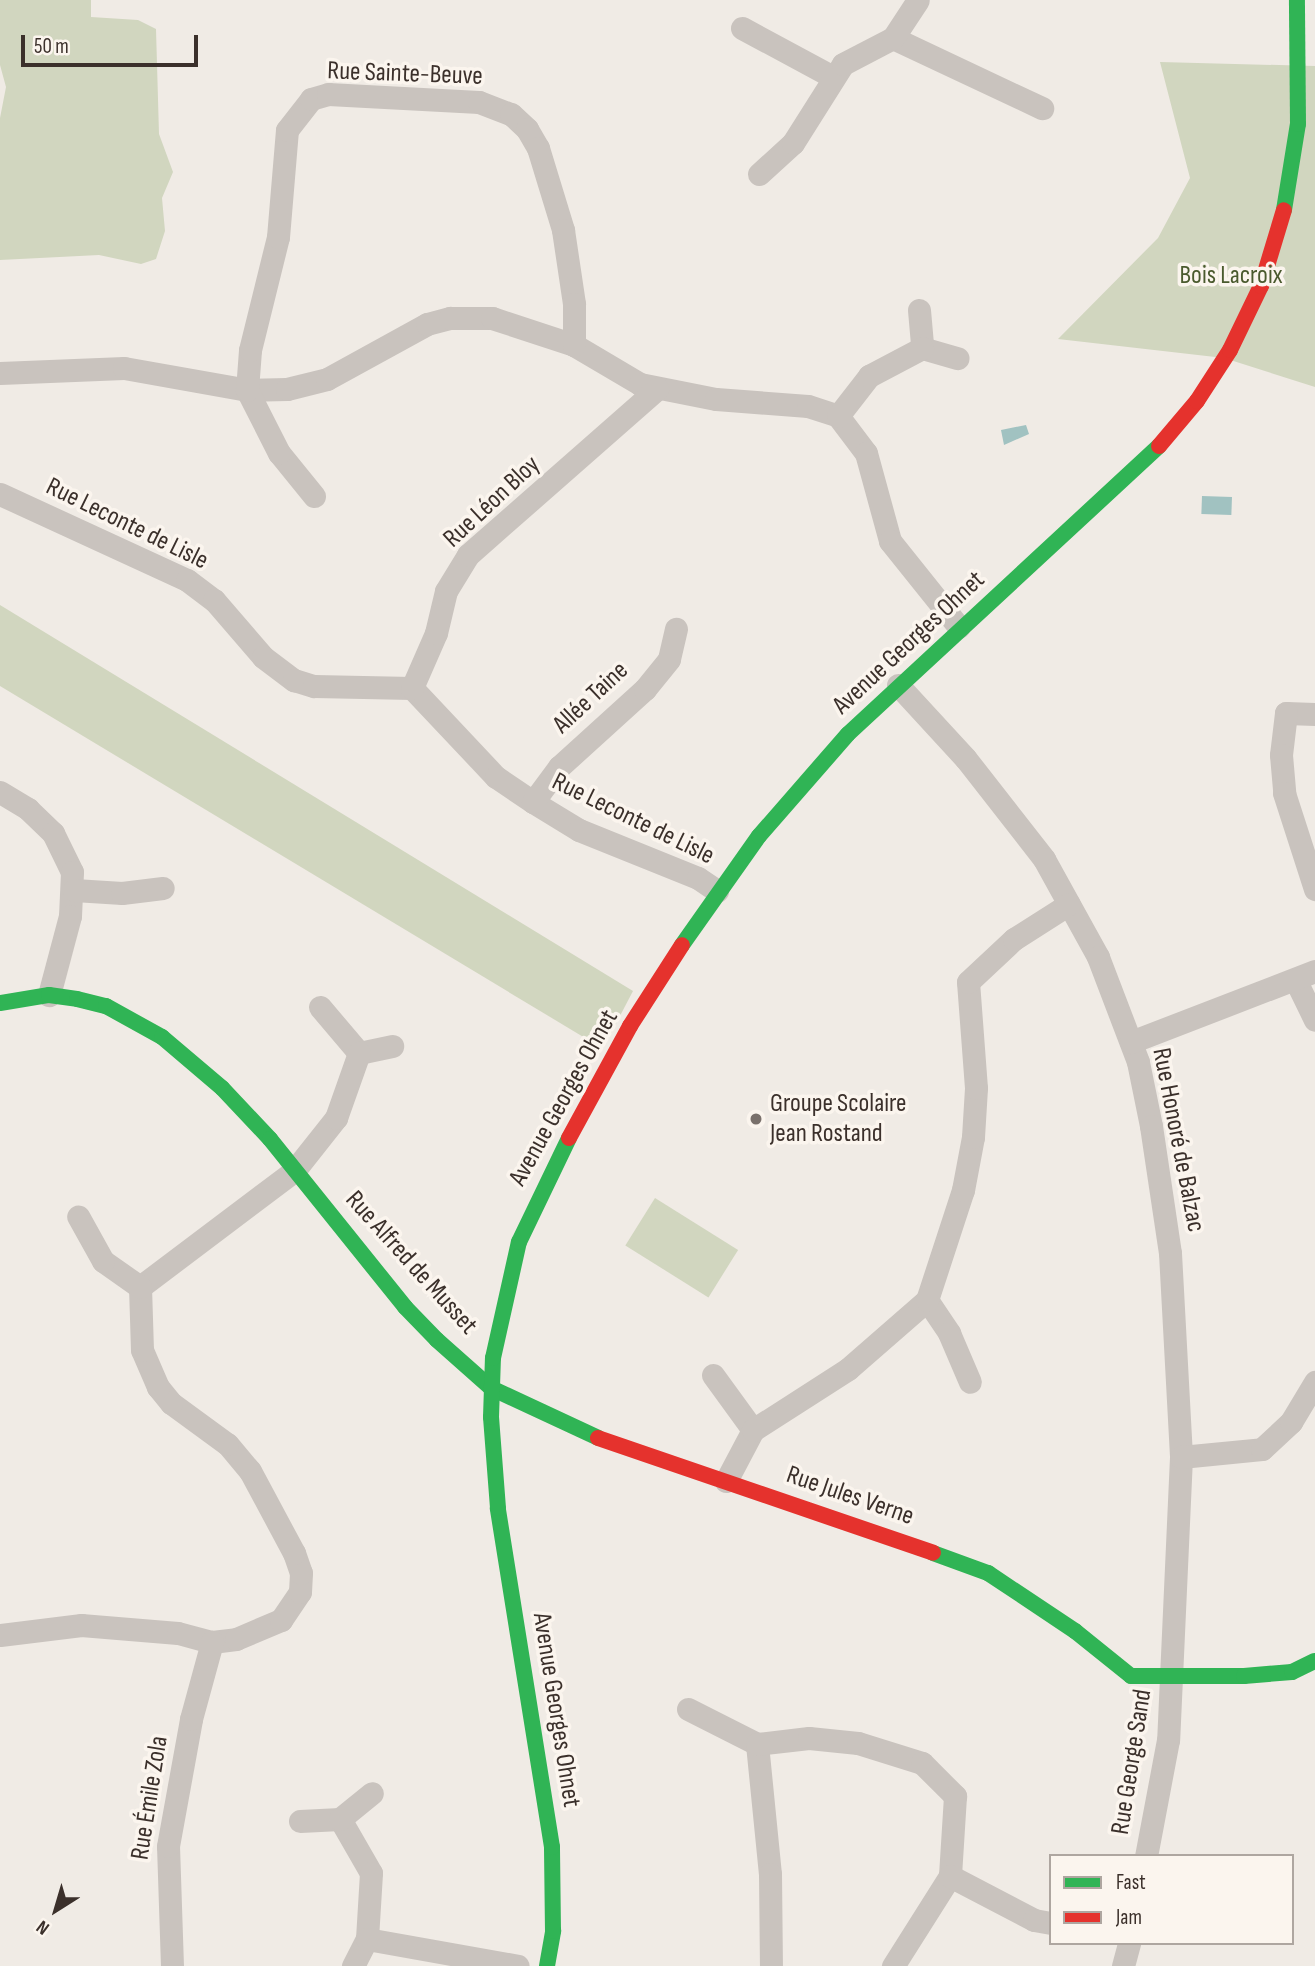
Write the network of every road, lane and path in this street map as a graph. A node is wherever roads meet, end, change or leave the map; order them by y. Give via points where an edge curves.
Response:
1 (918, 0) edge
2 (1299, 1) edge
3 (742, 28) dead end
4 (893, 38) junction
5 (833, 77) junction
6 (1042, 108) dead end
7 (759, 174) dead end
8 (919, 310) dead end
9 (574, 345) junction
10 (922, 348) junction
11 (958, 358) dead end
12 (0, 373) edge
13 (657, 389) junction
14 (247, 390) junction
15 (838, 416) junction
16 (0, 494) edge
17 (314, 496) dead end
18 (959, 626) junction
19 (676, 629) dead end
20 (898, 685) junction
21 (412, 688) junction
22 (1315, 714) edge
23 (0, 792) edge
24 (533, 802) junction
25 (163, 888) dead end
26 (1315, 889) edge
27 (74, 890) junction
28 (717, 891) junction
29 (1069, 904) junction
30 (1306, 976) edge
31 (49, 995) junction
32 (0, 1003) edge
33 (320, 1007) dead end
34 (1315, 1020) edge
35 (1131, 1042) junction
36 (392, 1046) dead end
37 (359, 1053) junction
38 (294, 1171) junction
39 (78, 1216) dead end
40 (140, 1287) junction
41 (927, 1300) junction
42 (500, 1321) junction
43 (437, 1340) junction
44 (713, 1376) dead end
45 (970, 1382) dead end
46 (1315, 1382) edge
47 (491, 1388) junction
48 (546, 1417) junction
49 (752, 1430) junction
50 (1181, 1457) junction
51 (493, 1463) junction
52 (726, 1481) junction
53 (0, 1635) edge
54 (212, 1642) junction
55 (1315, 1661) edge
56 (1173, 1677) junction
57 (688, 1709) dead end
58 (757, 1744) junction
59 (372, 1793) dead end
60 (340, 1819) junction
61 (300, 1821) dead end
62 (1146, 1854) edge
63 (950, 1876) junction
64 (1049, 1923) edge
65 (367, 1940) junction
66 (1128, 1945) edge
67 (172, 1966) edge
68 (353, 1966) edge
69 (518, 1966) edge
70 (547, 1966) edge
71 (771, 1966) edge
72 (893, 1966) edge
73 (1123, 1966) edge

1 - 4 street
2 - 18 street, Avenue Georges Ohnet via 1294,164 1273,252 1239,334 1197,401 1155,452
3 - 5 street
4 - 5 street via 853,58
4 - 6 street
5 - 7 street via 793,143
8 - 10 street
9 - 13 street via 616,373
9 - 14 street via 492,318 450,318 427,324 327,379
9 - 14 street, Rue Sainte-Beuve via 573,291 563,230 538,148 527,129 511,114 479,102 328,94 302,106 287,130 278,237 250,350
10 - 11 street
10 - 15 street via 869,376
12 - 14 street via 124,368
13 - 15 street via 716,399 769,400
13 - 21 street, Rue Léon Bloy via 468,555 446,591 436,633
14 - 17 street via 279,453
15 - 18 street via 866,453 890,541
16 - 21 street, Rue Leconte de Lisle via 187,580 214,600 263,656 294,680 314,686
18 - 20 street, Avenue Georges Ohnet
19 - 24 street, Allée Taine via 669,659 645,689 559,767
20 - 28 street, Avenue Georges Ohnet via 812,773
20 - 29 street, Rue Honoré de Balzac via 1012,813
21 - 24 street, Rue Leconte de Lisle via 496,777
22 - 26 street via 1286,713 1281,755 1284,793
23 - 27 street via 28,809 53,833 72,872
24 - 28 street, Rue Leconte de Lisle via 579,830 698,878
25 - 27 street via 122,893
27 - 31 street
28 - 42 street, Avenue Georges Ohnet via 630,1026 547,1178 519,1242
29 - 35 street, Rue Honoré de Balzac via 1098,957
29 - 41 street via 1014,939 968,982 976,1088 973,1137 962,1190
30 - 34 street
30 - 35 street
31 - 32 street, Rue Alfred de Musset
31 - 38 street, Rue Alfred de Musset via 106,1006 162,1037 222,1087
33 - 37 street
35 - 50 street, Rue Honoré de Balzac via 1151,1126 1170,1253
36 - 37 street
37 - 38 street via 336,1118
38 - 40 street
38 - 43 street, Rue Alfred de Musset
39 - 40 street via 103,1261
40 - 54 street via 142,1350 150,1373 172,1403 241,1457 301,1573 294,1605 281,1620 236,1639
41 - 45 street via 949,1333
41 - 49 street via 848,1369
42 - 43 street, Avenue Georges Ohnet via 477,1344
42 - 47 street, Avenue Georges Ohnet
43 - 47 street, Rue Alfred de Musset
44 - 49 street
46 - 50 street via 1291,1422 1262,1448
47 - 48 street, Rue Jules Verne
47 - 51 street, Avenue Georges Ohnet
48 - 51 street via 518,1427
48 - 52 street, Rue Jules Verne via 649,1458
49 - 52 street
50 - 56 street, Rue Honoré de Balzac
51 - 70 street, Avenue Georges Ohnet via 552,1847 553,1931
52 - 56 street, Rue Jules Verne via 886,1533 988,1573 1075,1631 1128,1674
53 - 54 street via 118,1625
54 - 67 street, Rue Émile Zola via 191,1719 168,1846
55 - 56 street, Rue Jules Verne via 1292,1672
56 - 62 street, Rue George Sand via 1168,1740
57 - 58 street
58 - 63 street via 809,1738 922,1763 955,1796
58 - 71 street via 770,1874
59 - 60 street
60 - 61 street
60 - 65 street via 371,1873
63 - 64 street via 1034,1920
63 - 72 street
65 - 68 street
65 - 69 street
66 - 73 street

